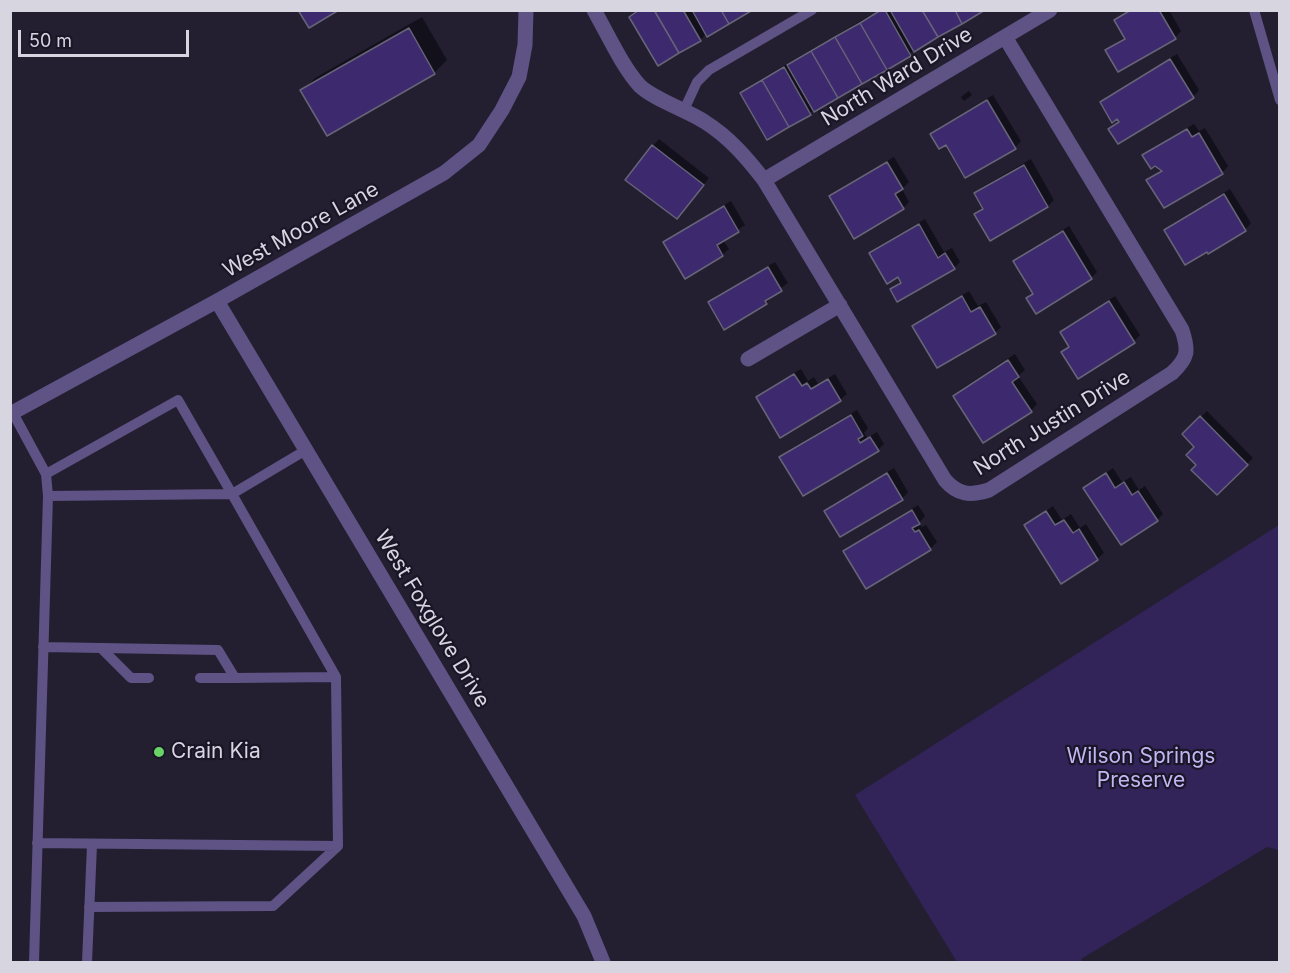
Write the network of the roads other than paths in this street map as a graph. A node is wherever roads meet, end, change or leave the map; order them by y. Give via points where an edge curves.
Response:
1 (526, 10) edge
2 (594, 10) edge
3 (812, 10) edge
4 (1050, 10) edge
5 (1254, 10) edge
6 (1005, 37) junction
7 (1280, 100) edge
8 (684, 110) junction
9 (764, 180) junction
10 (217, 301) junction
11 (840, 305) junction
12 (748, 359) dead end
13 (12, 414) edge
14 (306, 450) junction
15 (46, 474) junction
16 (232, 494) junction
17 (48, 496) junction
18 (43, 647) junction
19 (101, 648) junction
20 (336, 676) junction
21 (149, 678) dead end
22 (200, 678) dead end
23 (235, 678) junction
24 (36, 843) junction
25 (92, 845) junction
26 (338, 846) junction
27 (89, 907) junction
28 (34, 963) edge
29 (87, 963) edge
30 (603, 963) edge

1 - 10 street, West Moore Lane via 519,77 478,145 444,173
2 - 8 street, North Justin Drive via 631,75 642,87
3 - 8 lane via 709,70 697,82
4 - 6 street, North Ward Drive
5 - 7 lane
6 - 9 street, North Ward Drive
6 - 11 street, North Justin Drive via 1182,330 1187,354 1181,365 988,490 964,494 945,480
8 - 9 street, North Justin Drive via 725,136
9 - 11 street, North Justin Drive
10 - 13 street, West Moore Lane
10 - 14 street, West Foxglove Drive
11 - 12 street
13 - 15 lane
14 - 16 lane
14 - 30 street, West Foxglove Drive via 584,916
15 - 16 lane via 178,400
15 - 17 lane
16 - 17 lane
16 - 20 lane
17 - 18 lane
18 - 19 lane
18 - 24 lane
19 - 21 lane via 131,678
19 - 23 lane via 218,650
20 - 23 lane
20 - 26 lane
22 - 23 lane
24 - 25 lane
24 - 28 lane
25 - 26 lane
25 - 27 lane
26 - 27 lane via 273,906
27 - 29 lane

